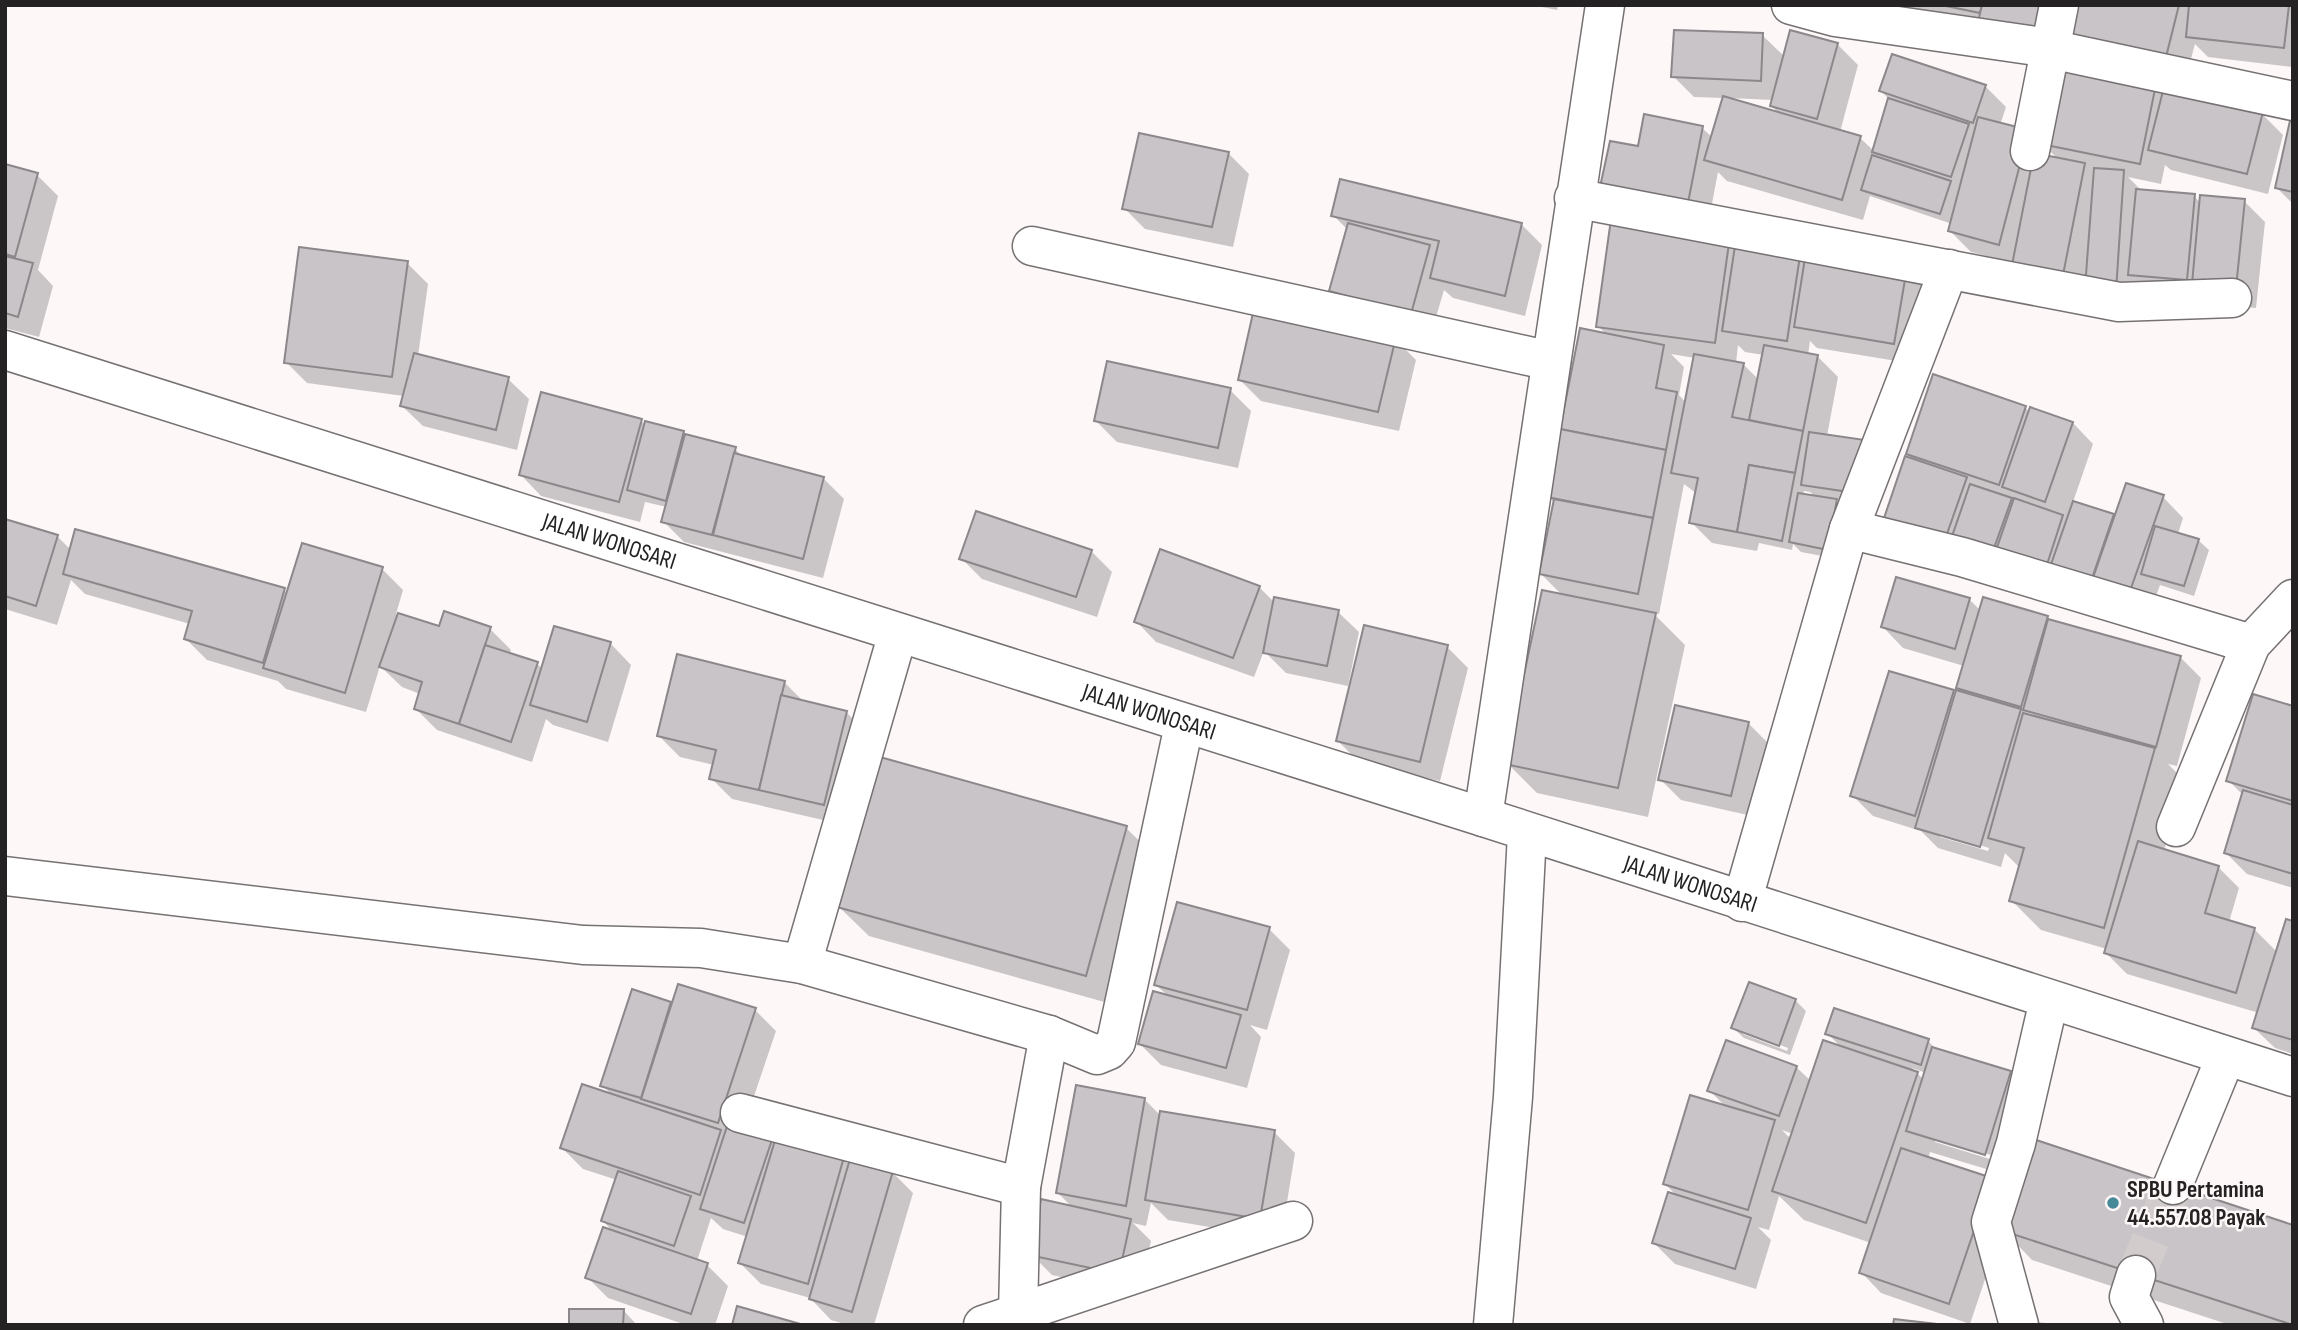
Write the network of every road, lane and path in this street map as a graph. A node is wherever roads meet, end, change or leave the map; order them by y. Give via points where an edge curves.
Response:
1 (1605, 5) edge
2 (1791, 5) edge
3 (2059, 5) edge
4 (1836, 11) edge
5 (2048, 48) junction
6 (2293, 101) edge
7 (2030, 151) dead end
8 (1574, 198) junction
9 (1032, 246) dead end
10 (1949, 269) junction
11 (2232, 298) dead end
12 (5, 350) edge
13 (1551, 361) junction
14 (1849, 529) junction
15 (2293, 598) edge
16 (898, 633) junction
17 (2251, 644) junction
18 (1184, 725) junction
19 (1483, 817) junction
20 (2176, 827) dead end
21 (1527, 834) junction
22 (5, 876) edge
23 (1742, 902) junction
24 (802, 964) junction
25 (2049, 1000) junction
26 (1049, 1035) junction
27 (2226, 1056) junction
28 (2293, 1077) edge
29 (740, 1113) dead end
30 (2173, 1185) tunnel mouth
31 (1021, 1187) junction
32 (1293, 1221) dead end
33 (2136, 1275) tunnel mouth
34 (1000, 1319) edge
35 (1493, 1325) edge
36 (2018, 1325) edge
37 (2144, 1325) edge

1 - 8 main road
2 - 4 main road
3 - 5 main road
4 - 5 main road
5 - 6 main road
5 - 7 main road
8 - 10 main road
8 - 13 main road
9 - 13 main road
10 - 11 main road via 2119,302
10 - 14 main road
12 - 16 main road, JALAN WONOSARI
13 - 19 main road
14 - 17 main road via 1962,557
14 - 23 main road
15 - 17 main road
16 - 18 main road, JALAN WONOSARI
16 - 24 main road
17 - 20 main road
18 - 19 main road, JALAN WONOSARI
18 - 26 main road via 1116,1042 1097,1055
19 - 21 main road, JALAN WONOSARI
21 - 23 main road, JALAN WONOSARI
21 - 35 main road via 1513,1097
22 - 24 main road via 583,944 701,948
23 - 25 main road, JALAN WONOSARI
24 - 26 main road
25 - 27 main road, JALAN WONOSARI
25 - 36 main road via 2016,1143 1991,1222
26 - 31 main road
27 - 28 main road, JALAN WONOSARI
27 - 30 main road
29 - 31 main road
31 - 34 main road
32 - 34 main road
33 - 37 main road via 2129,1297

